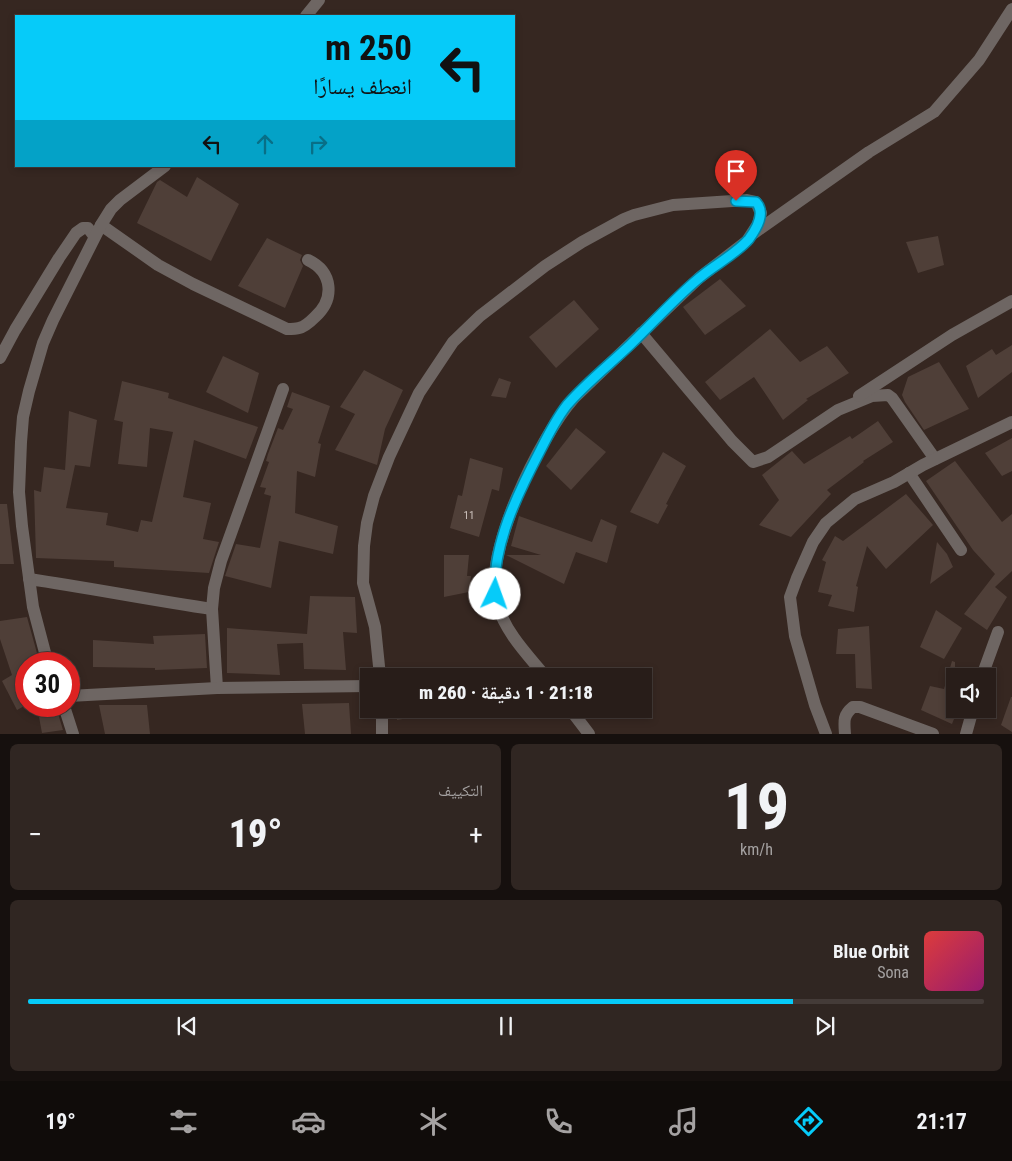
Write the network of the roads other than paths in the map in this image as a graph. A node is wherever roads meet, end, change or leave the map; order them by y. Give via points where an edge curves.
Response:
1 (319, 0) edge
2 (1012, 9) edge
3 (307, 15) edge
4 (164, 167) edge
5 (97, 230) junction
6 (752, 234) junction
7 (308, 260) dead end
8 (1012, 301) edge
9 (641, 333) junction
10 (0, 358) edge
11 (283, 389) dead end
12 (838, 410) junction
13 (1012, 422) edge
14 (936, 459) junction
15 (909, 473) junction
16 (961, 550) dead end
17 (29, 579) junction
18 (212, 609) junction
19 (998, 632) dead end
20 (45, 652) edge
21 (379, 668) edge
22 (539, 668) edge
23 (985, 668) edge
24 (360, 686) edge
25 (217, 688) junction
26 (80, 695) edge
27 (68, 717) edge
28 (382, 718) edge
29 (577, 718) edge
30 (970, 718) edge
31 (73, 734) edge
32 (382, 734) edge
33 (589, 734) edge
34 (826, 734) edge
35 (846, 734) edge
36 (933, 734) edge
37 (966, 734) edge

1 - 3 street
2 - 6 street via 979,60 934,112 869,152
4 - 5 street via 120,200
5 - 7 street via 193,284 287,329 299,328 320,313 328,294 325,273
5 - 10 street via 83,228 76,233
5 - 17 street via 43,343 23,417 19,492
6 - 9 street
6 - 21 street via 761,213 756,202 747,200 673,205 634,215 545,266 480,316 453,342 419,393 374,496 364,546 363,583 375,627
8 - 12 street via 952,335
9 - 12 street via 753,462 768,457
9 - 22 street via 587,383 557,420 522,484 500,545 494,584 497,603 508,630
11 - 18 street via 222,561
12 - 14 street via 872,396 888,395
13 - 14 street
14 - 15 street
15 - 16 street
15 - 34 street via 855,499 826,523 812,542 790,597 795,636
17 - 18 street
17 - 20 street
18 - 25 street
19 - 23 street
24 - 25 street
25 - 26 street
27 - 31 street
28 - 32 street
29 - 33 street
30 - 37 street
35 - 36 street via 844,719 846,712 854,706

